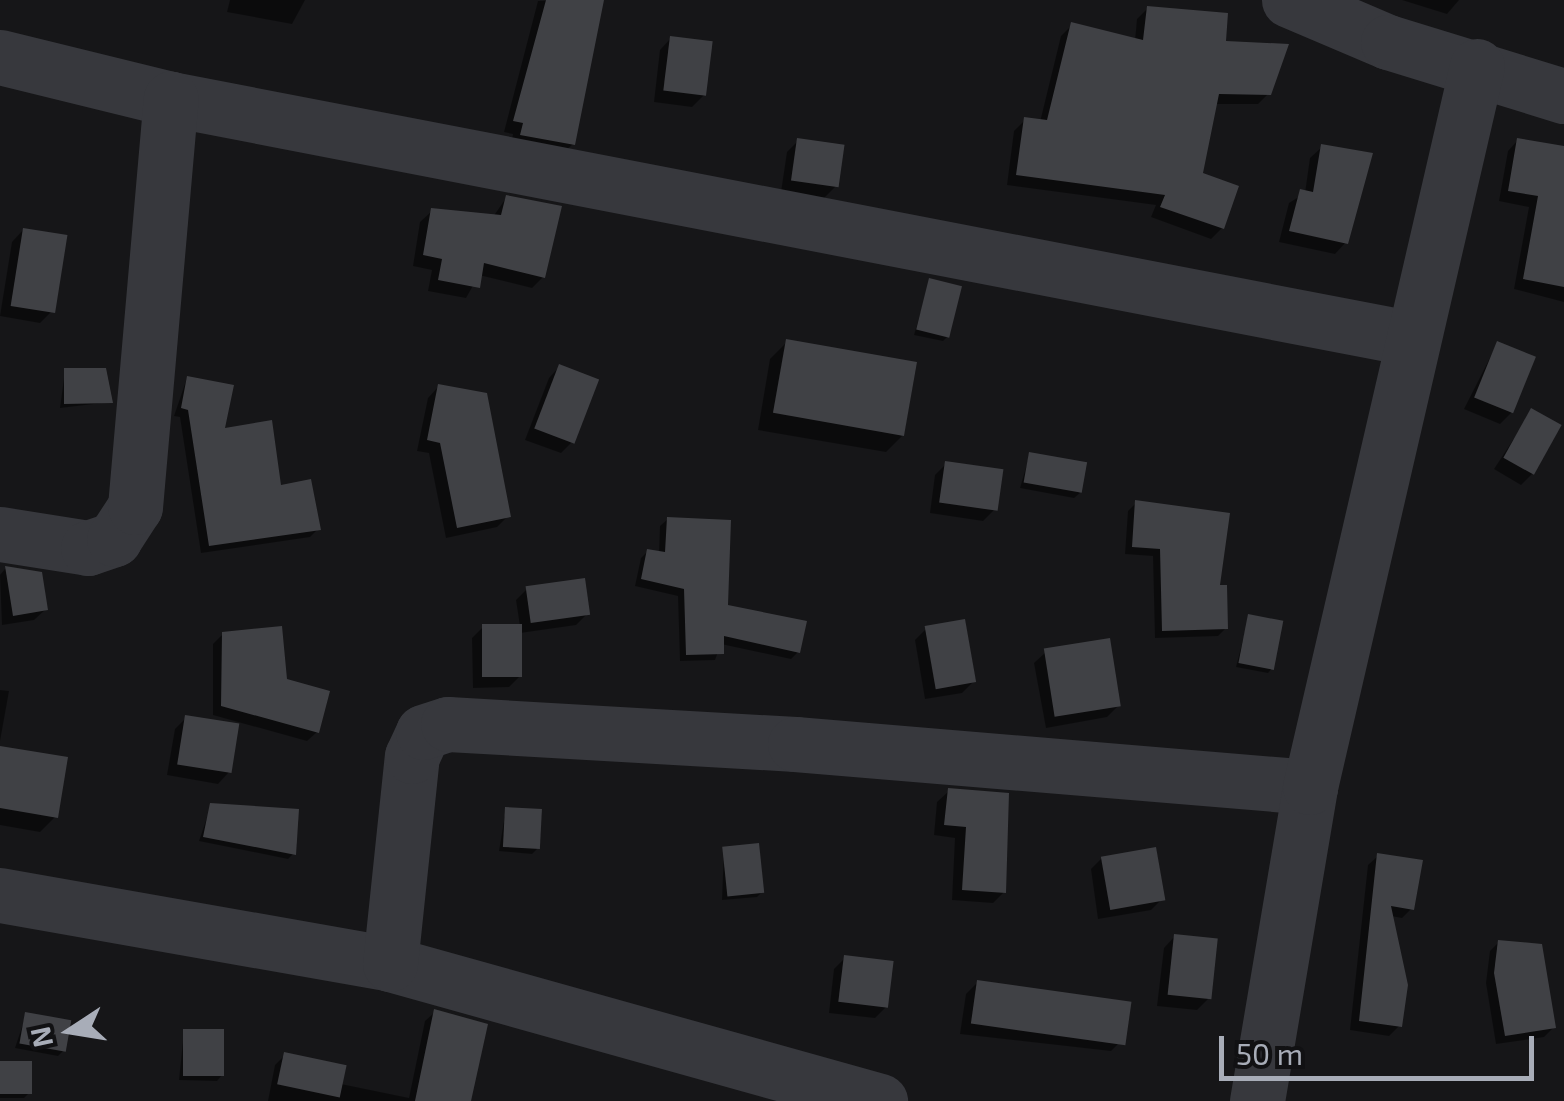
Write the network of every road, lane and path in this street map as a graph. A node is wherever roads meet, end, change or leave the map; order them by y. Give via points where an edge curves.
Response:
1 (1289, 0) edge
2 (0, 57) edge
3 (1476, 66) junction
4 (1564, 96) edge
5 (170, 99) junction
6 (1409, 338) junction
7 (0, 534) edge
8 (1310, 787) junction
9 (0, 895) edge
10 (390, 964) junction
11 (880, 1101) edge
12 (1258, 1101) edge

1 - 3 street via 1388,42
2 - 5 street
3 - 4 street
3 - 6 street
5 - 6 street
5 - 7 street via 136,507 114,540 88,548
6 - 8 street
8 - 10 street via 796,744 448,724 422,732 412,756
8 - 12 street
9 - 10 street
10 - 11 street

